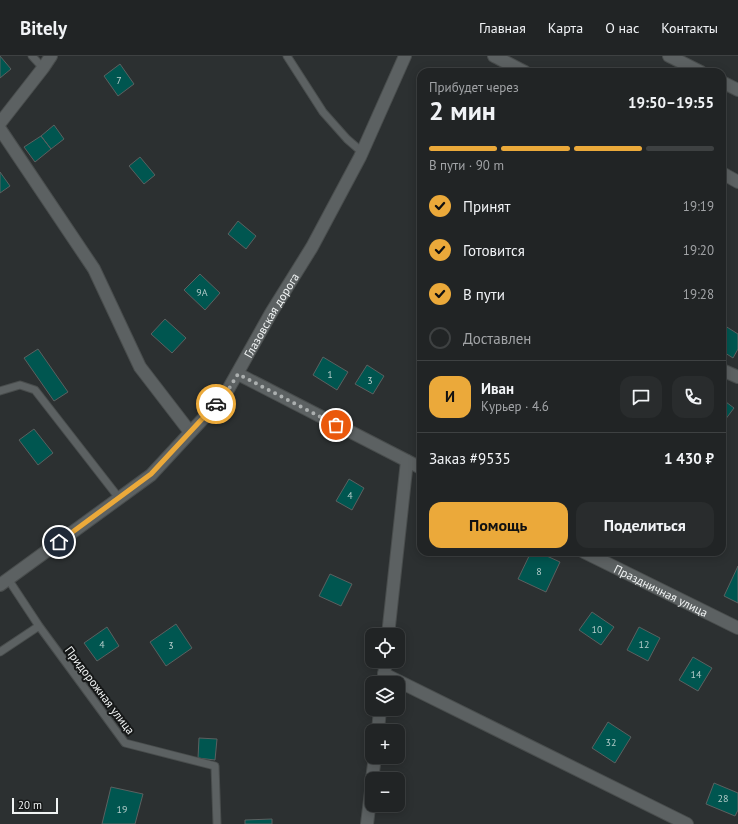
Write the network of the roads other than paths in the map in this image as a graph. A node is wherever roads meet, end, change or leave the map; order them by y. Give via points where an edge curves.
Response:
1 (32, 56) edge
2 (51, 56) edge
3 (287, 56) edge
4 (406, 56) edge
5 (494, 56) edge
6 (669, 56) edge
7 (43, 68) junction
8 (517, 68) edge
9 (693, 68) edge
10 (726, 84) edge
11 (738, 90) edge
12 (0, 123) edge
13 (0, 129) edge
14 (362, 152) junction
15 (726, 175) edge
16 (738, 182) edge
17 (726, 372) edge
18 (238, 374) junction
19 (738, 377) edge
20 (0, 391) edge
21 (190, 432) junction
22 (407, 461) junction
23 (417, 466) edge
24 (119, 498) junction
25 (592, 556) edge
26 (4, 582) edge
27 (39, 626) junction
28 (389, 628) edge
29 (738, 628) edge
30 (0, 652) edge
31 (405, 689) edge
32 (368, 812) edge
33 (217, 824) edge
34 (367, 824) edge
35 (687, 824) edge

1 - 7 lane
2 - 7 street
3 - 14 lane via 323,112
4 - 14 street, Глазовская дорога
5 - 8 street
6 - 9 street
7 - 12 street
10 - 11 street
13 - 21 street via 94,269 140,367
14 - 18 street, Глазовская дорога via 312,247 271,313
15 - 16 street
17 - 19 street
18 - 21 street, Глазовская дорога via 225,395
18 - 22 street
20 - 24 lane via 20,385 35,390
21 - 24 street, Глазовская дорога via 151,474
22 - 23 street
22 - 28 street
24 - 26 street, Глазовская дорога
25 - 29 street, Праздничная улица
26 - 27 lane, Придорожная улица
27 - 30 lane
27 - 33 lane, Придорожная улица via 125,743 215,766
31 - 35 street
32 - 34 street

